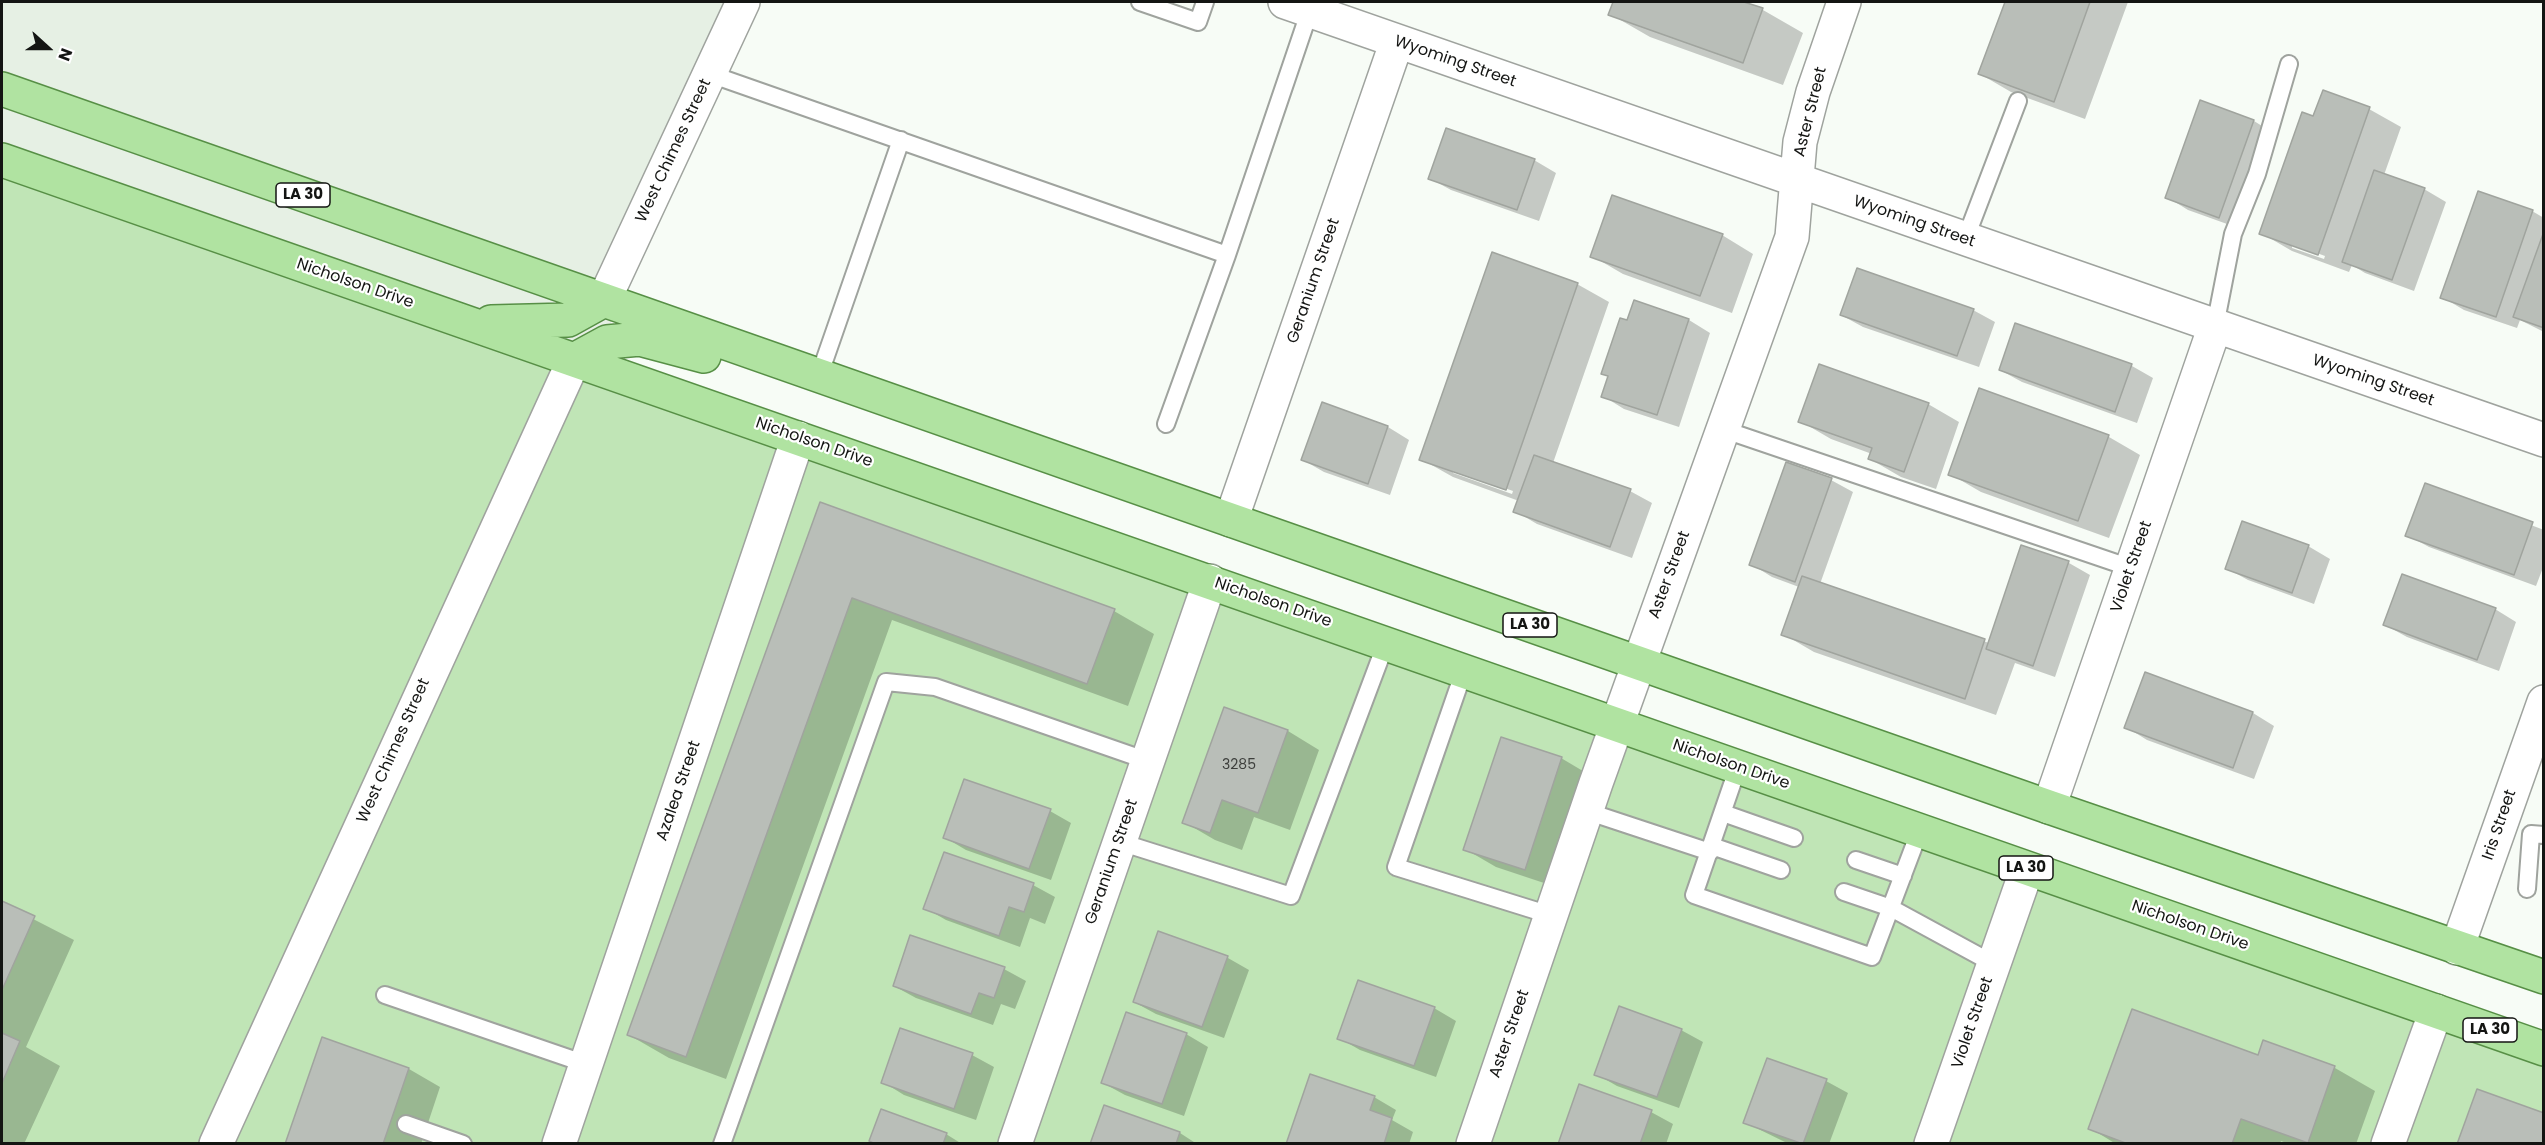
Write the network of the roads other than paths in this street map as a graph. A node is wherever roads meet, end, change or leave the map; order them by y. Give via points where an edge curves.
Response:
1 (742, 2) edge
2 (1140, 2) edge
3 (1205, 2) edge
4 (1844, 2) edge
5 (1297, 6) edge
6 (1397, 41) junction
7 (2289, 64) dead end
8 (710, 74) junction
9 (2, 89) edge
10 (2018, 101) dead end
11 (901, 140) junction
12 (2, 160) edge
13 (1796, 182) junction
14 (1965, 240) junction
15 (1227, 255) junction
16 (604, 300) junction
17 (465, 322) junction
18 (2215, 326) junction
19 (574, 360) junction
20 (819, 376) junction
21 (890, 400) junction
22 (1166, 424) dead end
23 (1722, 429) junction
24 (798, 438) junction
25 (2544, 441) edge
26 (1231, 520) junction
27 (2131, 568) junction
28 (1210, 581) junction
29 (1386, 643) junction
30 (1638, 663) junction
31 (1464, 671) junction
32 (2544, 702) edge
33 (1617, 724) junction
34 (1148, 761) junction
35 (1738, 767) junction
36 (2049, 807) junction
37 (1586, 812) junction
38 (1723, 813) junction
39 (2502, 819) junction
40 (1920, 830) junction
41 (2537, 834) edge
42 (1794, 838) dead end
43 (1120, 842) junction
44 (2544, 846) edge
45 (1711, 849) junction
46 (1856, 860) dead end
47 (2027, 869) junction
48 (1781, 870) dead end
49 (1903, 876) junction
50 (2527, 889) dead end
51 (1844, 892) dead end
52 (1891, 908) junction
53 (1550, 915) junction
54 (2457, 948) junction
55 (1994, 964) junction
56 (2544, 977) edge
57 (385, 995) dead end
58 (2436, 1011) junction
59 (2543, 1049) edge
60 (586, 1064) junction
61 (406, 1124) dead end
62 (216, 1143) edge
63 (463, 1143) edge
64 (559, 1143) edge
65 (722, 1143) edge
66 (1014, 1143) edge
67 (1473, 1143) edge
68 (1931, 1143) edge
69 (2388, 1143) edge

1 - 8 street, West Chimes Street
2 - 3 lane via 1198,22
4 - 13 street, Aster Street via 1813,92 1800,142
5 - 6 street, Wyoming Street
5 - 15 lane
6 - 13 street, Wyoming Street
6 - 26 street, Geranium Street
7 - 18 lane via 2258,174 2233,234
8 - 11 lane
8 - 16 street, West Chimes Street
9 - 16 main road, LA 30
10 - 14 lane
11 - 15 lane
11 - 20 lane
12 - 17 main road, Nicholson Drive / LA 30
13 - 14 street, Wyoming Street
13 - 23 street, Aster Street via 1792,237
14 - 18 street, Wyoming Street
15 - 22 lane
16 - 17 main road via 568,320
16 - 20 main road, LA 30
17 - 19 main road, Nicholson Drive / LA 30
18 - 25 street, Wyoming Street
18 - 27 street, Violet Street
19 - 21 main road via 607,342 640,339 796,382
19 - 24 main road, Nicholson Drive / LA 30
19 - 62 street, West Chimes Street
20 - 21 main road, LA 30
21 - 26 main road, LA 30
23 - 27 lane
23 - 30 street, Aster Street
24 - 28 main road, Nicholson Drive / LA 30
24 - 60 street, Azalea Street
26 - 30 main road, LA 30
27 - 36 street, Violet Street
28 - 29 main road, Nicholson Drive / LA 30
28 - 34 street, Geranium Street
29 - 31 main road, Nicholson Drive / LA 30
29 - 43 lane via 1291,896
30 - 33 street, Aster Street
30 - 36 main road, LA 30
31 - 33 main road, Nicholson Drive / LA 30
31 - 53 lane via 1396,867
32 - 39 street, Iris Street
33 - 35 main road, Nicholson Drive / LA 30
33 - 37 street, Aster Street
34 - 43 street, Geranium Street
34 - 65 lane via 935,687 886,682
35 - 38 lane
35 - 40 main road, Nicholson Drive / LA 30
36 - 54 main road, LA 30
37 - 45 lane
37 - 53 street, Aster Street
38 - 42 lane
38 - 45 lane
39 - 41 lane
39 - 54 street, Iris Street
40 - 47 main road, Nicholson Drive / LA 30
40 - 49 lane
41 - 44 lane
41 - 50 lane
43 - 66 street, Geranium Street
45 - 48 lane
45 - 52 lane via 1694,895 1872,957
46 - 49 lane
47 - 55 street, Violet Street
47 - 58 main road, Nicholson Drive / LA 30
49 - 52 lane
51 - 52 lane
52 - 55 lane
53 - 67 street, Aster Street
54 - 56 main road, LA 30
55 - 68 street, Violet Street
57 - 60 lane
58 - 59 main road, Nicholson Drive / LA 30
58 - 69 street
60 - 64 street, Azalea Street
61 - 63 lane

